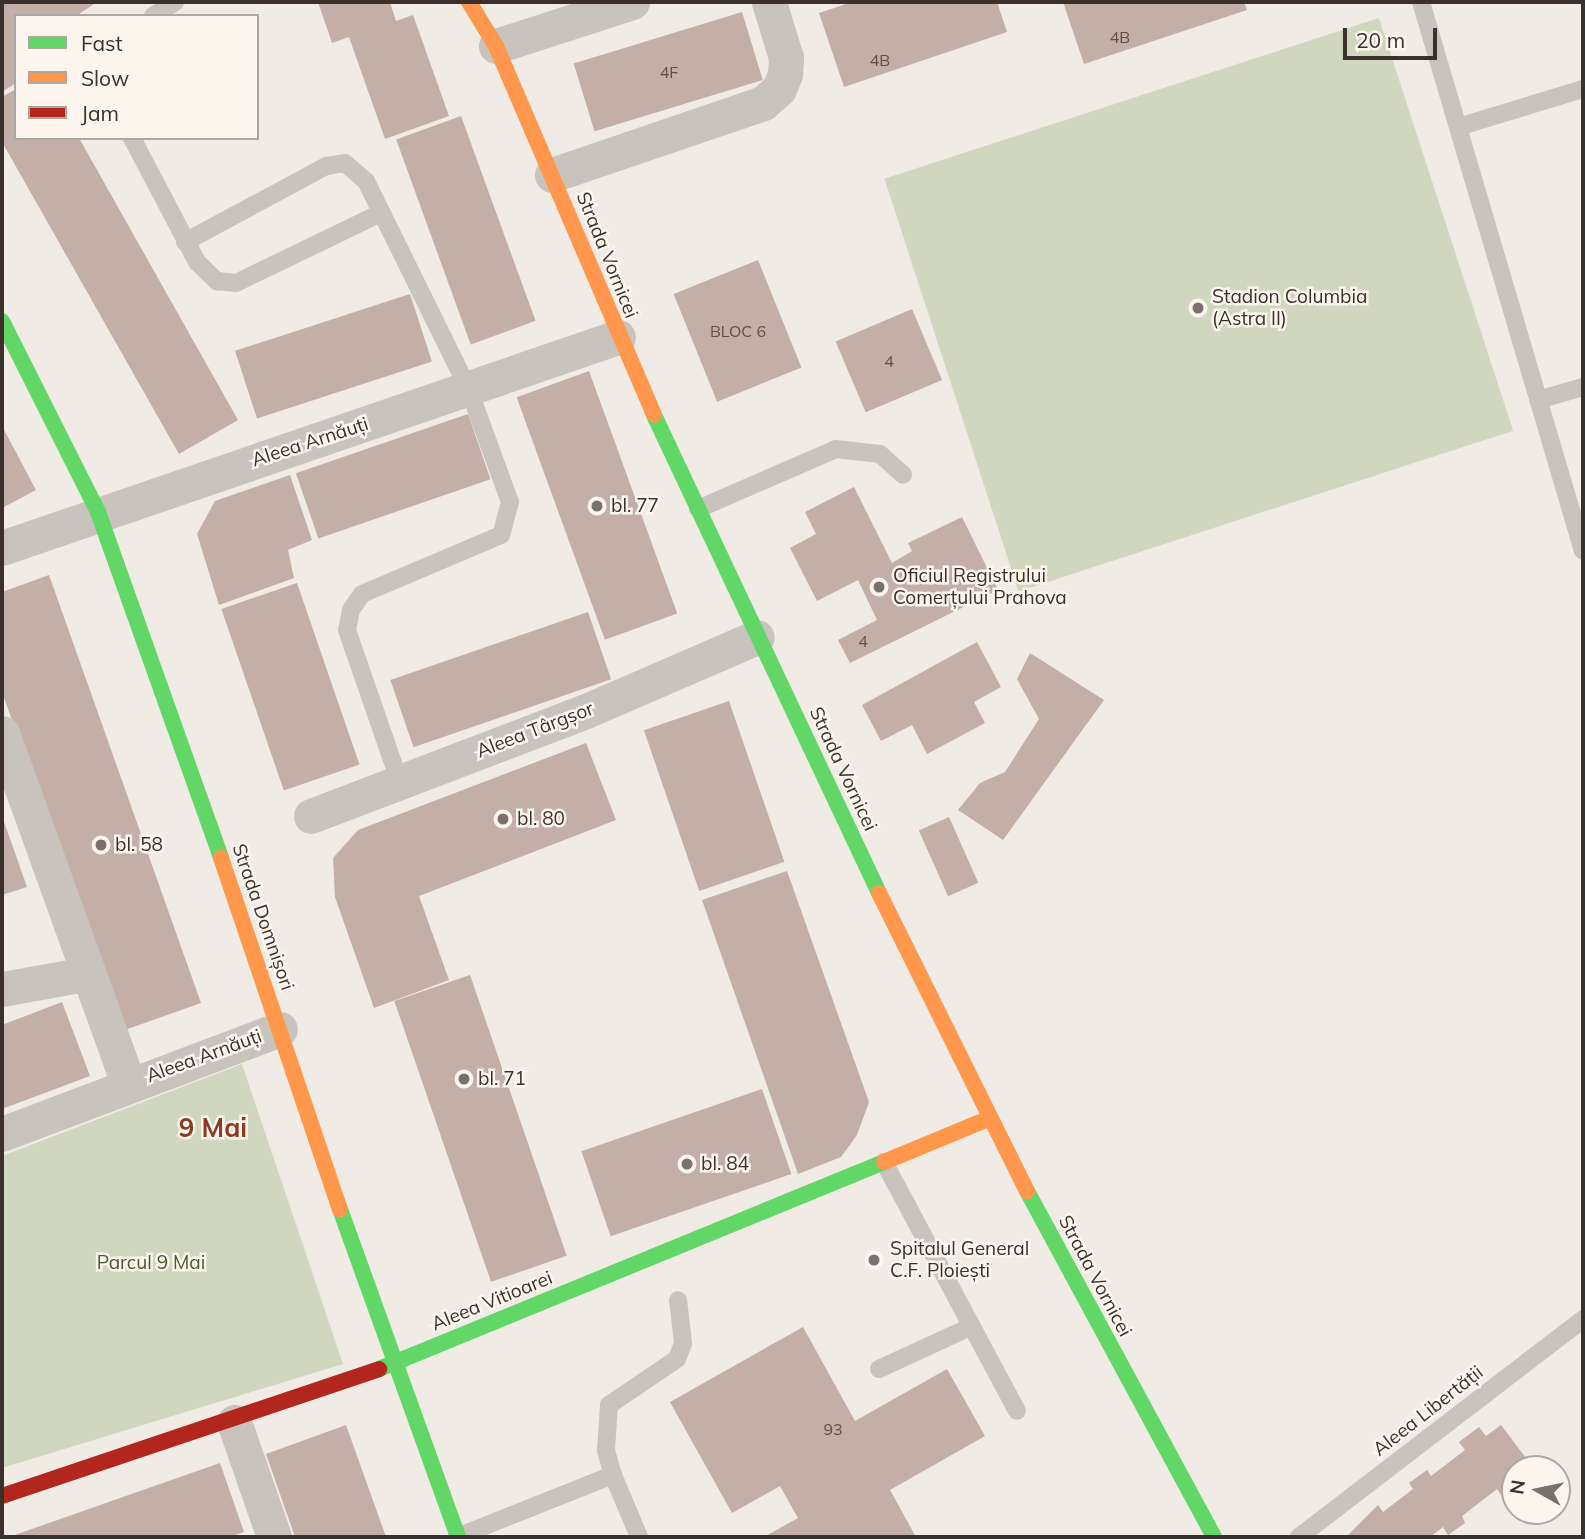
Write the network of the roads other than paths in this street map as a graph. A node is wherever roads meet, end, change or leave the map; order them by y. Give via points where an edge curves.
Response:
1 (175, 2) edge
2 (469, 2) edge
3 (632, 2) edge
4 (1421, 2) edge
5 (777, 4) edge
6 (156, 14) edge
7 (496, 46) junction
8 (1583, 89) edge
9 (1458, 127) junction
10 (133, 140) edge
11 (552, 175) junction
12 (382, 213) junction
13 (185, 242) junction
14 (2, 321) edge
15 (618, 337) junction
16 (1583, 387) edge
17 (470, 390) junction
18 (1538, 400) junction
19 (903, 475) dead end
20 (698, 509) junction
21 (97, 512) junction
22 (2, 548) edge
23 (1583, 551) edge
24 (757, 637) junction
25 (2, 733) edge
26 (400, 783) junction
27 (311, 817) dead end
28 (85, 974) junction
29 (2, 989) edge
30 (280, 1029) junction
31 (128, 1083) junction
32 (988, 1119) junction
33 (2, 1134) edge
34 (884, 1163) junction
35 (678, 1300) dead end
36 (1583, 1319) edge
37 (970, 1327) junction
38 (393, 1365) junction
39 (879, 1369) dead end
40 (1017, 1411) dead end
41 (234, 1422) junction
42 (613, 1475) junction
43 (2, 1496) edge
44 (274, 1537) edge
45 (457, 1537) edge
46 (639, 1537) edge
47 (1214, 1537) edge
48 (1299, 1537) edge

1 - 6 lane
2 - 7 street, Strada Vornicei
3 - 7 street
4 - 9 lane
5 - 11 street via 786,74 779,89 763,103
7 - 11 street, Strada Vornicei
8 - 9 lane
9 - 18 lane
10 - 13 lane
11 - 15 street, Strada Vornicei
12 - 13 lane via 236,283 217,281
12 - 13 lane via 356,170 345,163 326,166
12 - 17 lane
14 - 21 street, Strada Domnișori
15 - 17 street, Aleea Arnăuți
15 - 20 street, Strada Vornicei
16 - 18 lane
17 - 21 street, Aleea Arnăuți
17 - 26 lane via 510,502 501,535 362,594 351,610 346,630
18 - 23 lane
19 - 20 lane via 880,454 836,449
20 - 24 street, Strada Vornicei
21 - 22 street, Aleea Arnăuți
21 - 30 street, Strada Domnișori
24 - 26 street, Aleea Târgșor via 586,711
24 - 32 street, Strada Vornicei
25 - 28 street, Aleea Arnăuți
26 - 27 street, Aleea Târgșor
28 - 29 street
28 - 31 street, Aleea Arnăuți
30 - 31 street, Aleea Arnăuți
30 - 38 street, Strada Domnișori
31 - 33 street, Aleea Arnăuți
32 - 34 street, Aleea Vitioarei
32 - 47 street, Strada Vornicei
34 - 37 lane
34 - 38 street, Aleea Vitioarei
35 - 42 lane via 683,1343 677,1359 610,1405 606,1450
36 - 48 lane, Aleea Libertății
37 - 39 lane
37 - 40 lane
38 - 41 street, Aleea Vitioarei
38 - 45 street, Strada Domnișori
41 - 43 street, Aleea Vitioarei
41 - 44 street
42 - 45 lane
42 - 46 lane

